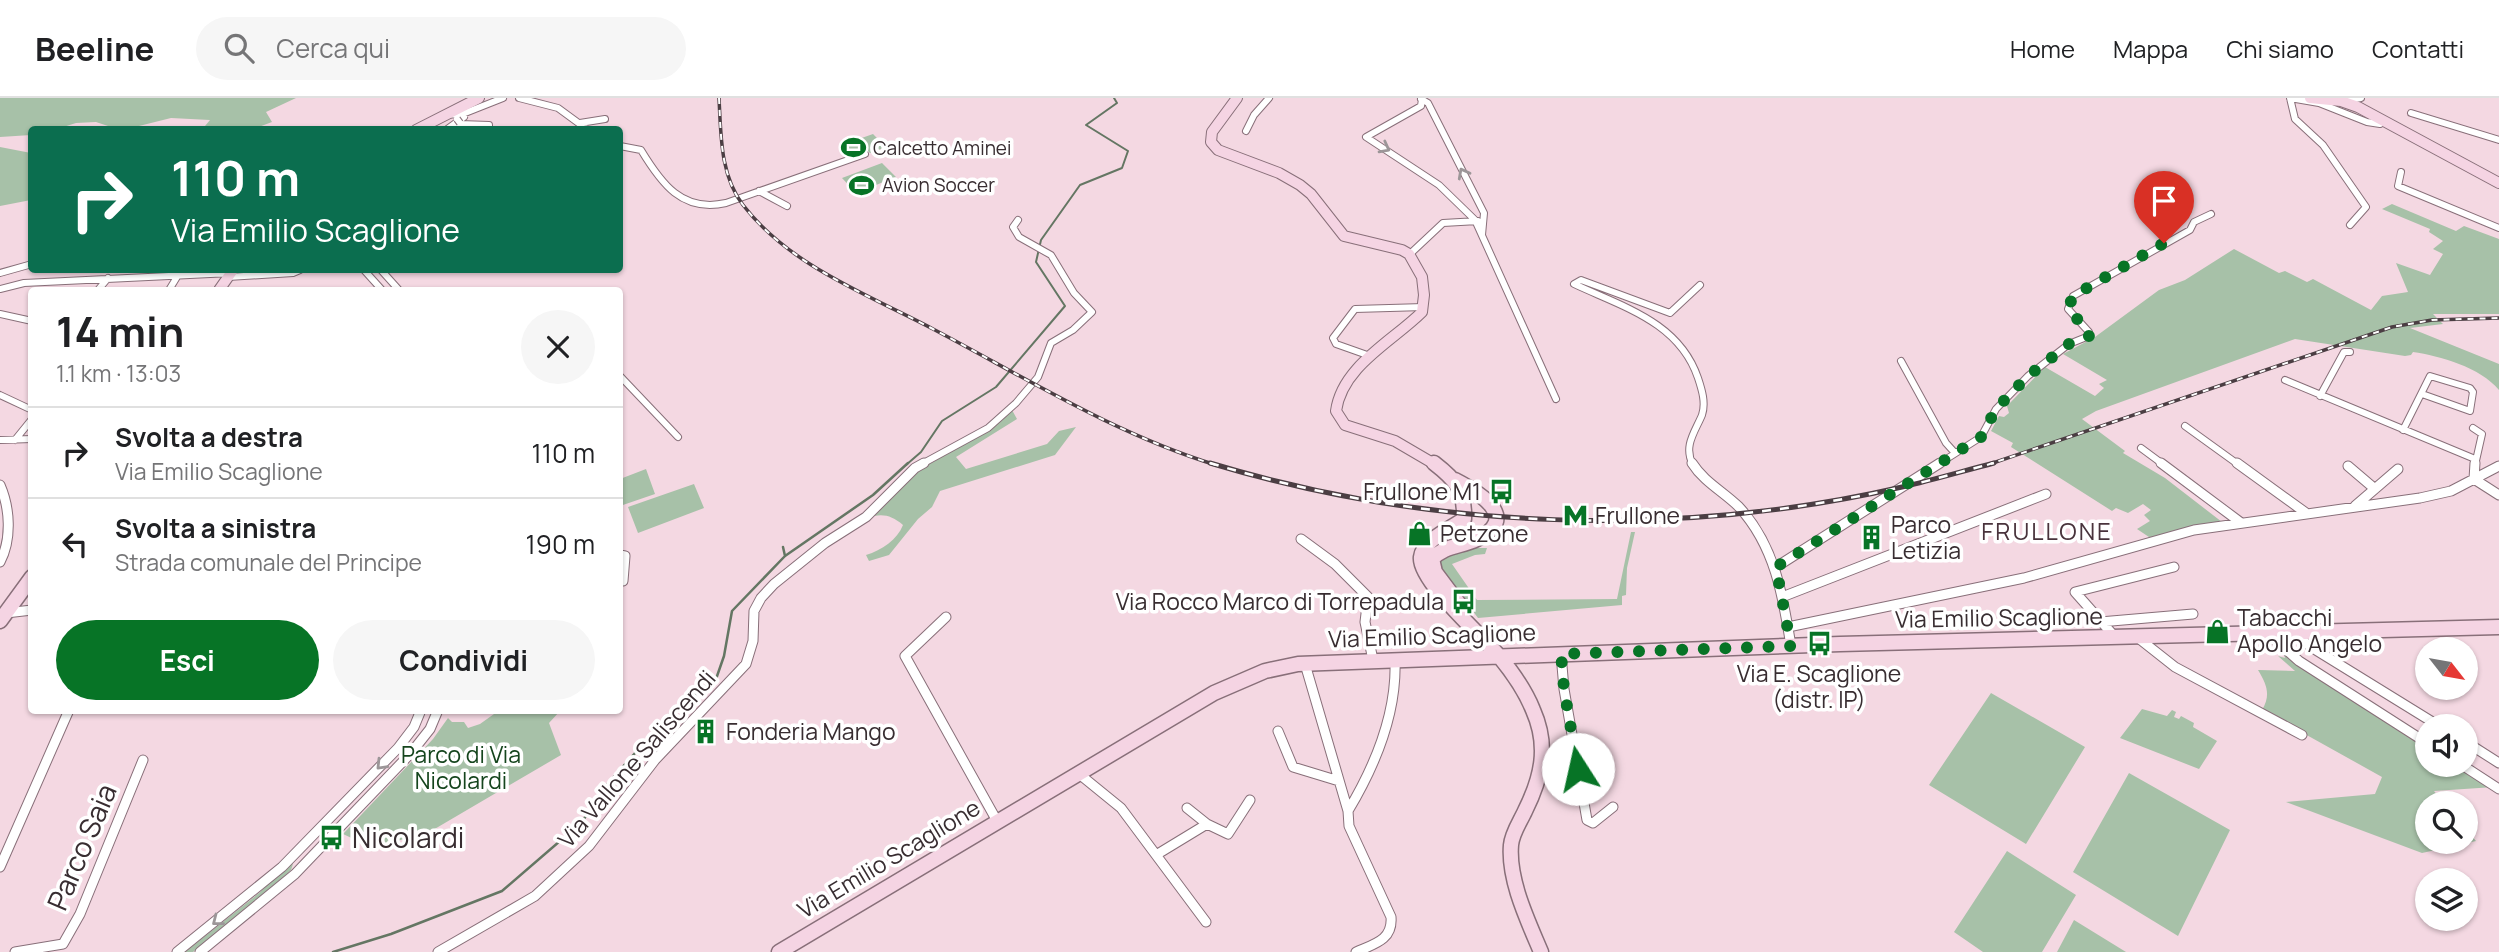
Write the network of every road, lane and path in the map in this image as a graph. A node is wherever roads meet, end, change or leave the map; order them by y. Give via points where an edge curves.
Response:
1 (503, 98) edge
2 (519, 98) edge
3 (1237, 98) edge
4 (1269, 98) edge
5 (2290, 98) edge
6 (2312, 98) edge
7 (1421, 99) edge
8 (481, 102) edge
9 (2356, 107) edge
10 (1415, 110) junction
11 (1433, 113) junction
12 (2411, 113) dead end
13 (605, 119) dead end
14 (456, 121) edge
15 (580, 123) junction
16 (434, 126) edge
17 (451, 126) edge
18 (489, 126) edge
19 (583, 126) edge
20 (1246, 131) dead end
21 (2499, 140) edge
22 (623, 147) edge
23 (865, 154) dead end
24 (2401, 172) dead end
25 (2499, 183) edge
26 (2499, 189) edge
27 (758, 191) junction
28 (1479, 203) junction
29 (1462, 205) junction
30 (787, 206) dead end
31 (2211, 214) dead end
32 (1018, 220) dead end
33 (1475, 220) junction
34 (1485, 220) junction
35 (2350, 225) dead end
36 (2499, 228) edge
37 (1482, 235) junction
38 (1411, 253) junction
39 (28, 265) edge
40 (0, 273) edge
41 (144, 273) edge
42 (231, 273) edge
43 (293, 273) edge
44 (367, 273) edge
45 (384, 273) edge
46 (109, 274) edge
47 (1700, 285) dead end
48 (379, 287) edge
49 (396, 287) edge
50 (0, 289) edge
51 (1424, 307) junction
52 (0, 314) edge
53 (28, 320) edge
54 (2350, 352) dead end
55 (1370, 356) junction
56 (1900, 361) dead end
57 (623, 379) edge
58 (2285, 380) dead end
59 (2422, 394) junction
60 (0, 395) edge
61 (2320, 396) junction
62 (1556, 399) dead end
63 (28, 408) edge
64 (28, 424) edge
65 (2185, 426) dead end
66 (2473, 428) dead end
67 (2403, 430) junction
68 (678, 437) dead end
69 (28, 439) edge
70 (0, 440) edge
71 (15, 440) junction
72 (2141, 448) dead end
73 (1955, 453) junction
74 (2475, 459) junction
75 (2348, 466) dead end
76 (2499, 466) edge
77 (2398, 469) dead end
78 (1448, 477) junction
79 (2474, 479) junction
80 (0, 485) edge
81 (2375, 489) junction
82 (2046, 494) dead end
83 (2499, 495) edge
84 (2355, 506) junction
85 (2306, 513) junction
86 (1464, 519) junction
87 (2240, 522) junction
88 (1479, 538) junction
89 (1301, 539) dead end
90 (623, 556) edge
91 (0, 562) edge
92 (1776, 567) junction
93 (2174, 568) dead end
94 (623, 580) dead end
95 (28, 583) edge
96 (1782, 597) junction
97 (28, 611) edge
98 (2193, 614) dead end
99 (1463, 615) junction
100 (3, 617) edge
101 (946, 617) dead end
102 (2100, 622) junction
103 (1788, 626) junction
104 (2499, 627) edge
105 (2293, 634) junction
106 (2137, 637) junction
107 (2116, 638) junction
108 (2276, 640) dead end
109 (1791, 646) junction
110 (1561, 654) junction
111 (1499, 656) junction
112 (1373, 660) junction
113 (1395, 660) junction
114 (1305, 664) junction
115 (67, 714) edge
116 (419, 714) edge
117 (436, 714) edge
118 (2420, 714) edge
119 (1278, 731) dead end
120 (2302, 735) dead end
121 (2415, 735) edge
122 (2478, 750) edge
123 (143, 760) dead end
124 (2499, 763) edge
125 (1078, 773) junction
126 (2478, 775) edge
127 (1339, 781) junction
128 (2499, 789) edge
129 (351, 796) junction
130 (1250, 800) dead end
131 (364, 802) junction
132 (1613, 807) dead end
133 (1187, 808) dead end
134 (1348, 811) junction
135 (998, 821) junction
136 (1207, 824) junction
137 (307, 841) junction
138 (320, 847) junction
139 (293, 855) junction
140 (1156, 855) junction
141 (310, 859) junction
142 (0, 867) edge
143 (1206, 922) dead end
144 (15, 952) edge
145 (177, 952) edge
146 (200, 952) edge
147 (439, 952) edge
148 (779, 952) edge
149 (1356, 952) edge
150 (1541, 952) edge

1 - 8 street
2 - 15 street via 558,107
3 - 38 main road via 1212,132 1211,142 1218,150 1300,185 1344,236
4 - 20 street
5 - 9 street
5 - 35 street via 2295,119 2323,145 2367,207
6 - 9 main road
6 - 9 main road
7 - 10 street via 1423,104
7 - 11 street
8 - 14 main road
8 - 17 street
9 - 25 main road
9 - 26 main road
10 - 11 street
10 -> 29 street via 1366,138 1402,158
28 -> 11 street
12 - 21 street
13 - 15 street
14 - 16 main road
14 - 18 street
15 - 19 street
22 - 27 street via 641,150 662,184 697,204 718,205
23 - 27 street
24 - 36 street via 2398,186
27 - 30 street
28 - 29 street
28 - 34 street
29 - 33 street
31 - 73 street via 2073,296 2068,309 2089,336 2042,364 1996,409 1981,437
32 - 147 street, Via Vallone Saliscendi via 1013,227 1019,237 1051,255 1074,293 1092,312 1051,343 1038,377 988,428 915,468 866,517 774,584 754,611 746,664 655,760 590,846 535,897
33 - 34 street
33 - 37 street
33 - 38 street via 1438,224
34 - 37 street
37 - 62 street
38 - 51 main road
39 - 40 street
41 - 46 street
42 - 43 street
44 - 48 street
45 - 49 street
46 - 50 street
47 - 92 street via 1670,313 1581,280 1574,284 1662,326 1685,347 1704,403 1690,459 1763,536
51 - 55 main road
51 - 55 street via 1355,309 1333,338 1336,344
52 - 53 street
54 - 61 street via 2338,360
55 - 78 main road via 1336,405 1337,416 1357,430 1404,443
56 - 73 street
57 - 68 street
58 - 61 street
59 - 59 street via 2430,376 2473,392 2470,411
59 - 67 street
60 - 63 street
61 - 67 street
64 - 71 street
65 - 85 street
66 - 74 street via 2482,434
67 - 74 street
69 - 71 street
70 - 71 street
72 - 87 street
73 - 92 street
74 - 79 street
75 - 81 street
76 - 79 street
77 - 81 street
78 - 86 main road via 1464,499
78 - 88 main road via 1496,510 1496,525
79 - 83 street
79 - 84 street via 2451,491
80 - 91 street via 8,549
81 - 84 street
82 - 96 street
84 - 85 street
85 - 87 street
86 - 88 main road via 1470,533
86 - 99 main road via 1420,559 1427,576
87 - 103 street via 2194,530 2024,578
88 - 99 main road via 1449,547 1432,559 1432,567
89 - 112 street via 1368,597 1365,622
90 - 94 street
92 - 96 street
93 - 102 street via 2076,592
95 - 100 main road
96 - 103 street
97 - 100 street
98 - 102 street
99 - 111 main road
101 - 135 street via 905,656
102 - 107 street
103 - 109 street
104 - 105 main road, Via Emilio Scaglione
105 - 106 main road, Via Emilio Scaglione
105 - 118 street
106 - 107 main road, Via Emilio Scaglione
106 - 120 street via 2175,667
107 - 109 main road, Via Emilio Scaglione
108 - 121 street via 2299,661
109 - 110 main road, Via Emilio Scaglione
110 - 111 main road, Via Emilio Scaglione
110 - 132 street via 1589,824
111 - 113 main road, Via Emilio Scaglione
111 - 150 main road via 1529,700 1544,741 1540,781 1513,837 1511,854
112 - 113 main road, Via Emilio Scaglione
112 - 114 main road, Via Emilio Scaglione
113 - 134 street via 1394,689 1379,748 1370,775
114 - 125 main road, Via Emilio Scaglione via 1241,680
114 - 127 street
115 - 142 street
116 -> 129 street via 409,735
117 - 131 street via 424,738
119 - 127 street via 1293,767
122 - 124 street
123 - 144 street, Parco Saia via 80,914 63,944
125 - 135 main road, Via Emilio Scaglione
125 - 140 street via 1121,808
126 - 128 street
127 - 134 street
129 - 131 street
129 - 137 street
130 - 136 street via 1228,834
131 - 138 street
133 - 136 street
134 - 149 street via 1349,826 1392,927 1387,937
135 - 148 main road, Via Emilio Scaglione
136 - 140 street
137 - 138 street
137 - 139 street
138 - 141 street
139 - 141 street
139 -> 145 street
140 - 143 street
141 - 146 street

